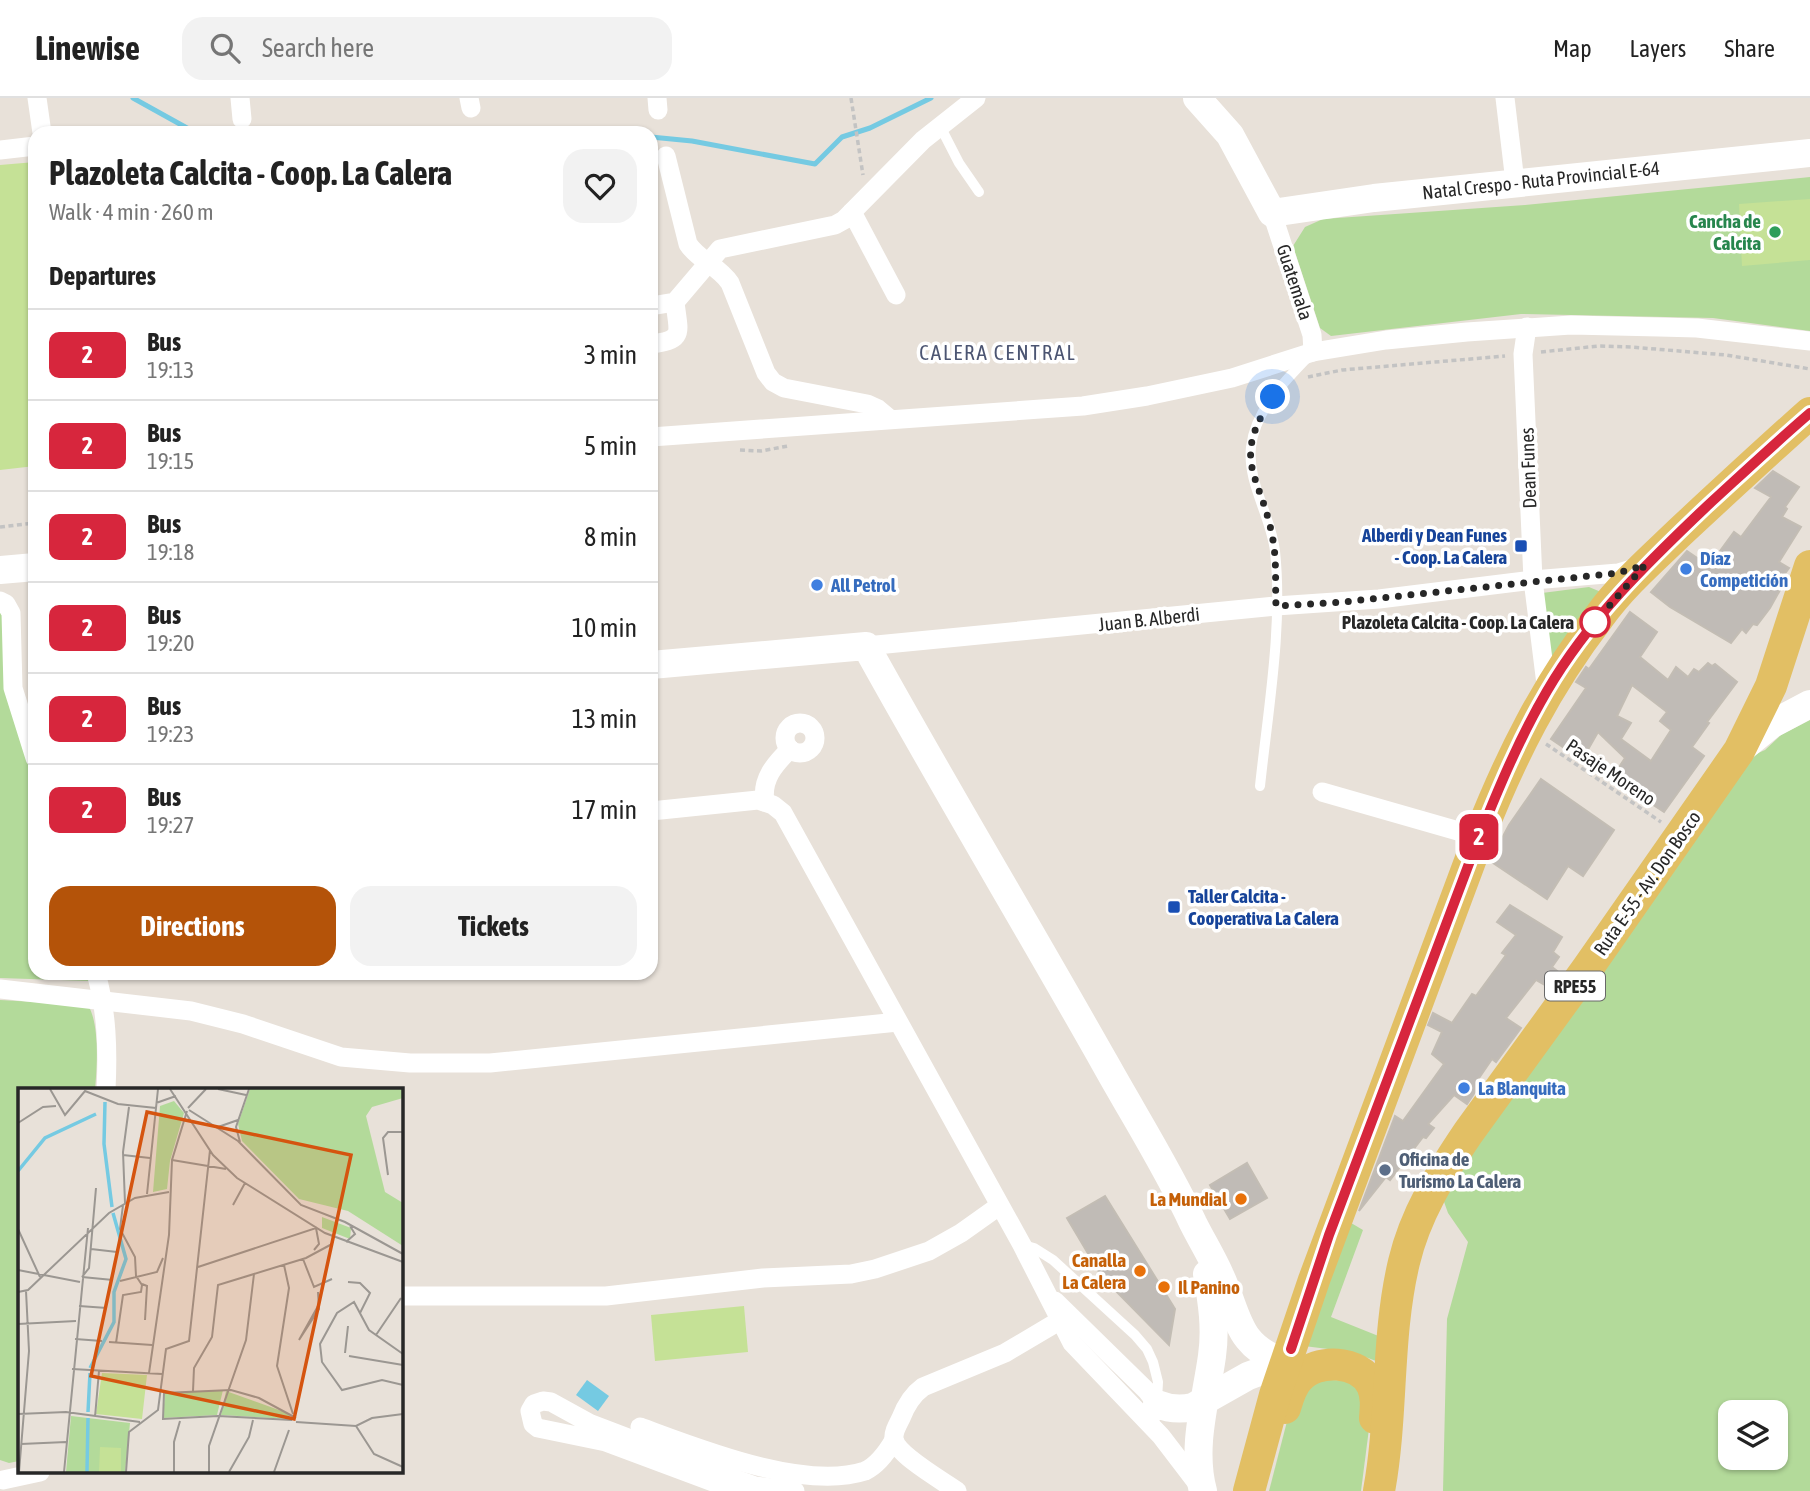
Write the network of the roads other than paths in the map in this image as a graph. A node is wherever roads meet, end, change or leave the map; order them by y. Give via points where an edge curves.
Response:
1 (37, 98) edge
2 (240, 98) edge
3 (976, 98) edge
4 (1197, 98) edge
5 (1505, 98) edge
6 (242, 118) dead end
7 (940, 125) junction
8 (41, 126) edge
9 (28, 147) edge
10 (0, 149) edge
11 (1810, 153) edge
12 (666, 156) dead end
13 (1515, 182) junction
14 (979, 192) dead end
15 (852, 212) junction
16 (1272, 213) junction
17 (707, 262) junction
18 (895, 295) dead end
19 (675, 302) junction
20 (658, 305) edge
21 (1528, 327) junction
22 (1810, 341) edge
23 (658, 343) edge
24 (1313, 352) junction
25 (1810, 413) edge
26 (890, 419) junction
27 (658, 436) edge
28 (1645, 565) junction
29 (28, 568) edge
30 (0, 570) edge
31 (1810, 571) edge
32 (1533, 580) junction
33 (0, 601) edge
34 (1276, 606) junction
35 (866, 646) junction
36 (658, 664) edge
37 (1546, 692) junction
38 (1810, 704) edge
39 (28, 736) edge
40 (790, 749) dead end
41 (1739, 751) junction
42 (1260, 786) dead end
43 (1322, 792) dead end
44 (765, 802) junction
45 (658, 810) edge
46 (1479, 837) junction
47 (98, 980) edge
48 (0, 989) edge
49 (103, 1000) junction
50 (898, 1022) junction
51 (106, 1088) edge
52 (999, 1206) junction
53 (1200, 1237) junction
54 (1022, 1245) junction
55 (1046, 1293) junction
56 (402, 1296) edge
57 (1059, 1321) junction
58 (1289, 1356) junction
59 (1336, 1364) junction
60 (1204, 1400) junction
61 (1153, 1414) junction
62 (640, 1427) dead end
63 (1264, 1431) junction
64 (894, 1440) junction
65 (1385, 1453) junction
66 (866, 1470) junction
67 (36, 1474) edge
68 (6, 1485) edge
69 (782, 1490) edge
70 (737, 1491) edge
71 (827, 1491) edge
72 (957, 1491) edge
73 (1203, 1491) edge
74 (1249, 1491) edge
75 (1379, 1491) edge

1 - 8 street
2 - 6 street
3 - 7 street
4 - 16 street via 1230,135
5 - 13 street
7 - 14 lane
7 - 15 street
9 - 10 street
11 - 13 street, Natal Crespo - Ruta Provincial E-64
12 - 17 street via 688,244
13 - 16 street, Natal Crespo - Ruta Provincial E-64
15 - 17 street via 835,225 720,249
15 - 18 street
16 - 24 street, Guatemala via 1312,335
17 - 19 street
17 - 26 street via 730,283 772,382 867,404
19 - 20 street
19 - 23 street via 678,332 669,342
21 - 22 street via 1697,328
21 - 24 street
21 - 32 street, Dean Funes via 1523,354
24 - 26 street via 1232,378 1096,404
24 - 34 lane via 1263,412 1250,449 1255,485 1274,543
25 - 28 main road
26 - 27 street
28 - 32 street, Juan B. Alberdi via 1618,573
28 - 37 main road via 1600,615
29 - 30 street
31 - 41 main road, Ruta E-55 - Av. Don Bosco / RPE55 via 1771,686
32 - 34 street, Juan B. Alberdi
32 - 37 street, Dean Funes
33 - 39 street via 11,613 13,688
34 - 35 street, Juan B. Alberdi
34 - 42 lane
35 - 36 street, Juan B. Alberdi
35 - 53 street
37 - 46 main road
38 - 41 street via 1772,724
40 - 44 street via 766,779
41 - 65 main road, Ruta E-55 - Av. Don Bosco / RPE55 via 1450,1159 1426,1204 1407,1251 1398,1293
43 - 46 street
44 - 45 street
44 - 50 street via 783,813
46 - 58 main road via 1329,1235
47 - 49 street
48 - 49 street
49 - 50 street via 214,1015 341,1057 421,1064 491,1063
49 - 51 street
50 - 52 street
52 - 54 street
52 - 56 street via 929,1251 851,1273 606,1296
53 - 58 street via 1247,1339 1269,1357
53 - 60 street via 1213,1320
54 - 55 street
54 - 61 lane via 1053,1260 1141,1342 1158,1382
55 - 57 street
55 - 61 street
57 - 61 street via 1072,1343
57 - 64 street via 1005,1353 923,1387 905,1407
58 - 59 main road
58 - 60 street
58 - 63 main road
59 - 63 main road via 1297,1378 1284,1412
59 - 65 main road, RPE55 via 1370,1381 1376,1398 1375,1429
60 - 61 street
60 - 73 street via 1198,1461
61 - 73 street
62 - 66 street via 762,1468 826,1479
63 - 74 main road
64 - 66 street via 883,1457
64 - 72 street via 900,1451
65 - 75 main road, RPE55
66 - 71 street
67 - 68 street
69 - 70 street via 755,1486 590,1424 551,1402 534,1404 530,1410 538,1428 606,1442

